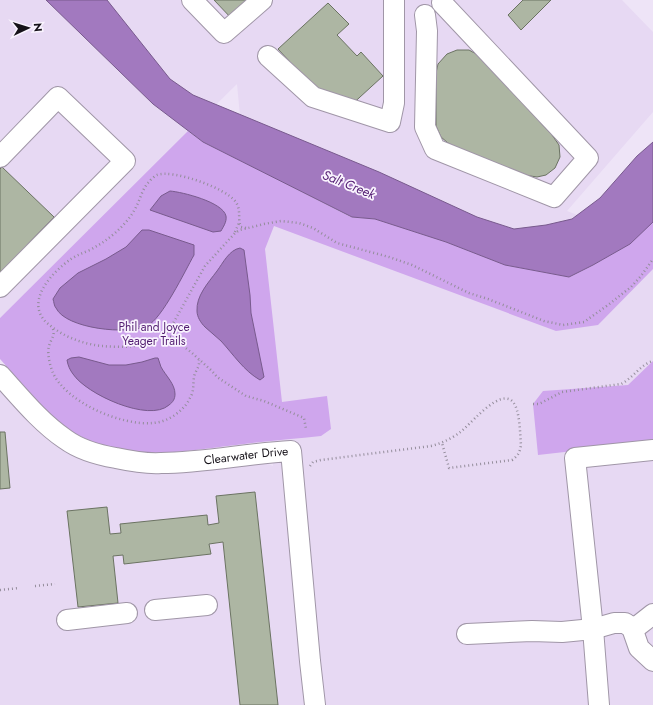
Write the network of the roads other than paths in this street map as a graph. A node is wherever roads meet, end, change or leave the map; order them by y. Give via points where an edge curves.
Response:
1 (192, 0) edge
2 (262, 0) edge
3 (395, 0) edge
4 (442, 2) edge
5 (425, 15) junction
6 (268, 56) dead end
7 (0, 157) edge
8 (0, 287) edge
9 (0, 375) edge
10 (653, 450) edge
11 (207, 605) dead end
12 (155, 610) dead end
13 (127, 613) dead end
14 (653, 614) edge
15 (67, 620) dead end
16 (632, 628) junction
17 (593, 629) junction
18 (467, 634) dead end
19 (653, 660) edge
20 (315, 705) edge
21 (599, 705) edge

1 - 2 street via 224,33
3 - 5 street via 403,10 414,15
3 - 6 street via 394,103 390,122 313,97
4 - 5 street via 434,12
4 - 5 street via 588,158 554,197 435,149 425,127
7 - 8 street via 58,97 125,161
9 - 20 street, Clearwater Drive via 49,427 80,449 105,456 132,462 160,464 291,451
10 - 17 street via 575,458
11 - 12 street
13 - 15 street
14 - 16 street
16 - 17 street via 625,623
16 - 19 street via 639,648
17 - 18 street
17 - 21 street

